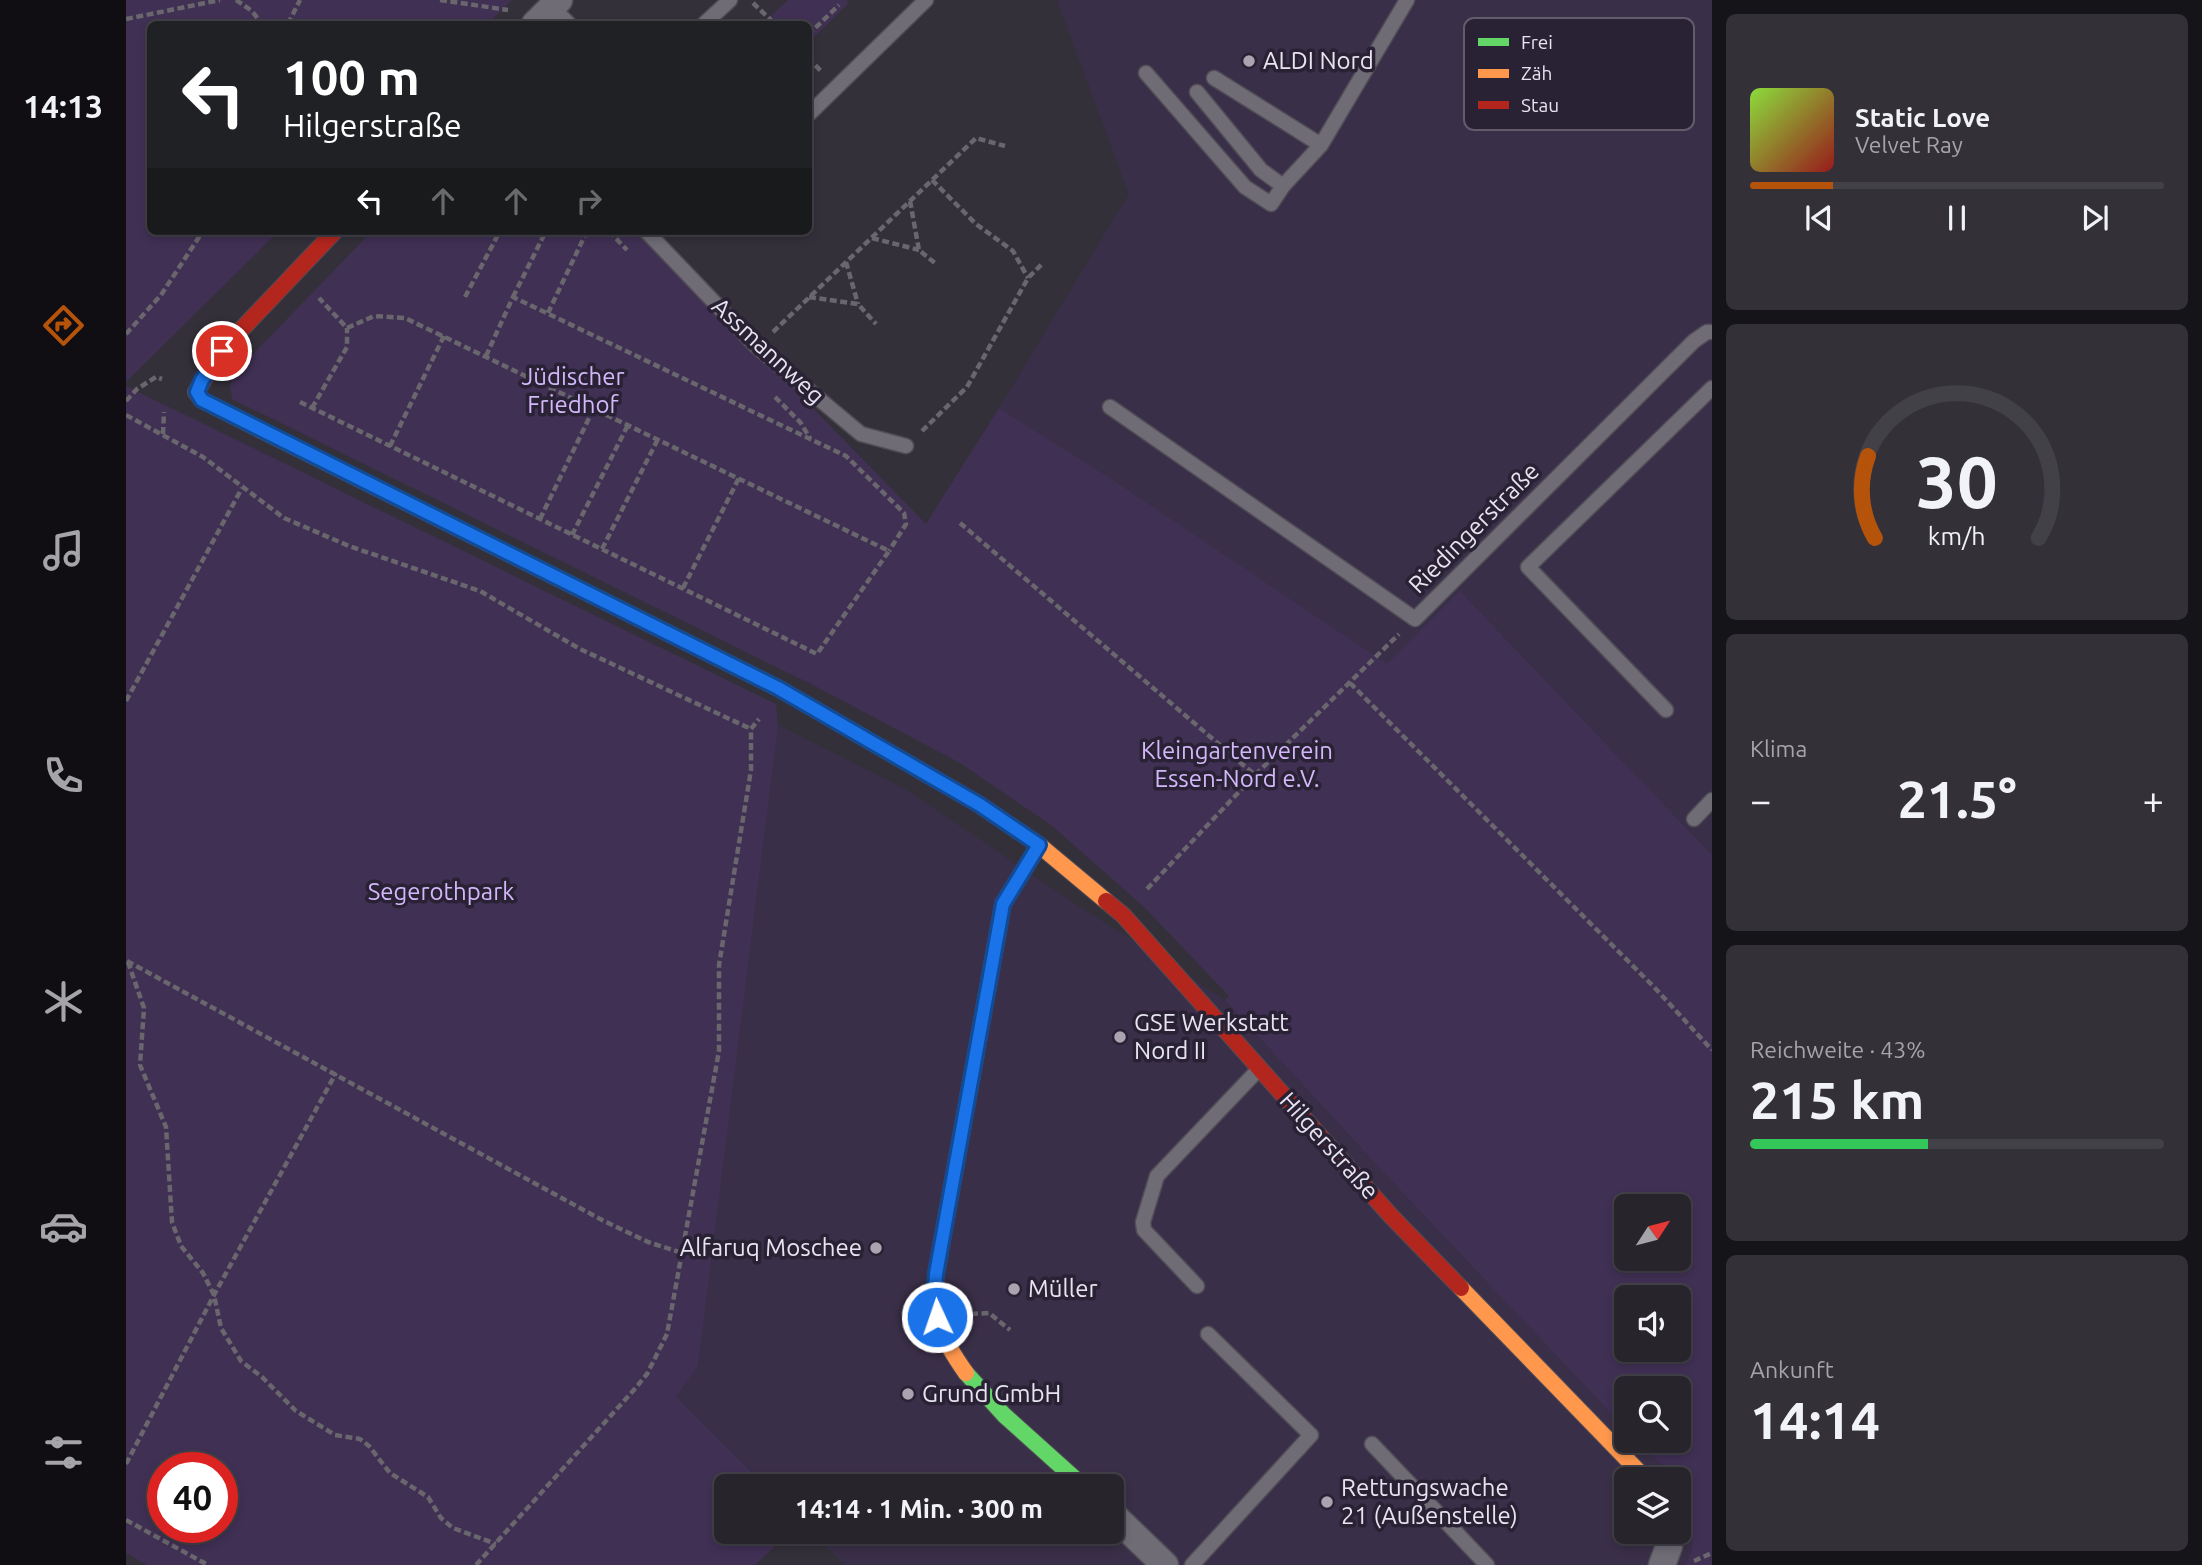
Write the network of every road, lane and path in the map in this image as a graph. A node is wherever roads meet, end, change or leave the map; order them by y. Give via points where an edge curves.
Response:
1 (190, 0) edge
2 (220, 0) edge
3 (236, 0) edge
4 (300, 0) edge
5 (440, 0) edge
6 (730, 0) edge
7 (750, 0) edge
8 (926, 0) edge
9 (1407, 0) edge
10 (839, 5) dead end
11 (191, 7) junction
12 (551, 15) edge
13 (126, 19) edge
14 (260, 21) edge
15 (290, 21) edge
16 (707, 21) edge
17 (772, 21) edge
18 (812, 31) edge
19 (1146, 73) dead end
20 (1214, 78) dead end
21 (1197, 92) dead end
22 (812, 111) edge
23 (1321, 145) junction
24 (1005, 146) dead end
25 (932, 180) junction
26 (1283, 186) junction
27 (910, 200) junction
28 (200, 235) edge
29 (331, 235) edge
30 (498, 235) edge
31 (544, 235) edge
32 (585, 235) edge
33 (650, 235) edge
34 (871, 238) junction
35 (919, 250) junction
36 (846, 262) junction
37 (1043, 263) dead end
38 (936, 264) dead end
39 (1028, 278) junction
40 (313, 292) dead end
41 (513, 296) junction
42 (465, 297) dead end
43 (808, 297) junction
44 (858, 304) junction
45 (548, 313) junction
46 (876, 324) dead end
47 (347, 328) junction
48 (1712, 332) edge
49 (126, 334) edge
50 (444, 335) junction
51 (757, 347) junction
52 (486, 356) junction
53 (1712, 388) edge
54 (300, 402) dead end
55 (1110, 407) dead end
56 (312, 408) junction
57 (594, 408) junction
58 (126, 415) edge
59 (628, 425) junction
60 (658, 439) junction
61 (390, 446) junction
62 (906, 446) joint
63 (739, 478) junction
64 (242, 488) junction
65 (540, 519) junction
66 (960, 523) dead end
67 (572, 535) junction
68 (602, 549) junction
69 (889, 551) junction
70 (683, 589) junction
71 (1415, 619) junction
72 (1350, 683) junction
73 (126, 701) edge
74 (1666, 710) dead end
75 (1255, 775) junction
76 (1712, 800) edge
77 (1694, 819) dead end
78 (1039, 845) junction
79 (1123, 915) junction
80 (127, 961) edge
81 (1712, 1050) edge
82 (1259, 1069) junction
83 (336, 1073) junction
84 (682, 1253) junction
85 (1197, 1286) dead end
86 (214, 1295) junction
87 (1208, 1334) dead end
88 (1372, 1444) dead end
89 (126, 1464) edge
90 (1634, 1467) edge
91 (1070, 1474) edge
92 (126, 1520) edge
93 (1124, 1525) edge
94 (497, 1544) junction
95 (1669, 1544) edge
96 (208, 1565) edge
97 (476, 1565) edge
98 (1166, 1565) edge
99 (1192, 1565) edge
100 (1487, 1565) edge
101 (1662, 1565) edge

1 - 11 path
2 - 11 path
3 - 14 path
4 - 15 path
5 - 12 path
6 - 16 lane
7 - 17 path
8 - 22 lane
9 - 23 lane
10 - 18 path
11 - 13 path
19 - 26 lane via 1245,187 1271,204
20 - 23 lane
21 - 26 lane via 1261,170
23 - 26 lane
24 - 25 path via 976,138
25 - 27 path
25 - 39 path via 976,224 1013,251
27 - 34 path
27 - 35 path
28 - 49 path via 161,295
29 - 78 street, Hilgerstraße via 222,351 197,392 202,400 778,688 980,805
30 - 42 path
31 - 41 path
32 - 45 path
33 - 51 lane, Assmannweg
34 - 35 path
34 - 36 path
35 - 38 path
36 - 43 path
36 - 44 path
37 - 39 path
39 - 62 path via 968,387
40 - 47 path
41 - 45 path
41 - 52 path
43 - 44 path
43 - 51 path
44 - 46 path
45 - 69 path via 846,456 904,513 906,524
47 - 50 path via 374,316 405,318
47 - 56 path via 347,347
48 - 71 lane, Riedingerstraße via 1694,341
50 - 52 path
50 - 61 path
51 - 62 lane, Assmannweg via 861,435
52 - 57 path
53 - 74 lane via 1528,567
54 - 56 path
55 - 71 lane, Riedingerstraße
56 - 61 path
57 - 59 path
57 - 65 path
58 - 64 path via 204,457
59 - 60 path
59 - 67 path
60 - 63 path
60 - 68 path
61 - 65 path
63 - 69 path
63 - 70 path
64 - 73 path
64 - 84 path via 284,518 349,546 480,591 580,649 751,729 751,770 719,965 719,1051
65 - 67 path
66 - 75 path
67 - 68 path
68 - 70 path
69 - 70 path via 817,654
71 - 72 path
72 - 75 path
72 - 81 path
75 - 79 path
76 - 77 lane
78 - 79 street, Hilgerstraße
78 - 91 street via 1003,904 934,1299 940,1330 974,1386
79 - 82 street, Hilgerstraße
80 - 83 path
80 - 86 path via 144,1008 140,1065 166,1127 172,1222 181,1246
82 - 85 lane via 1157,1176 1143,1222 1144,1230
82 - 90 street, Hilgerstraße via 1391,1216
83 - 84 path via 602,1220
83 - 86 path
84 - 94 path via 667,1335 647,1374
86 - 89 path
86 - 94 path via 221,1328 241,1361 296,1412 335,1435 359,1438 390,1473 428,1497 453,1528
87 - 99 lane via 1311,1435
88 - 100 lane
92 - 96 path
93 - 98 street
94 - 97 path
95 - 101 street

